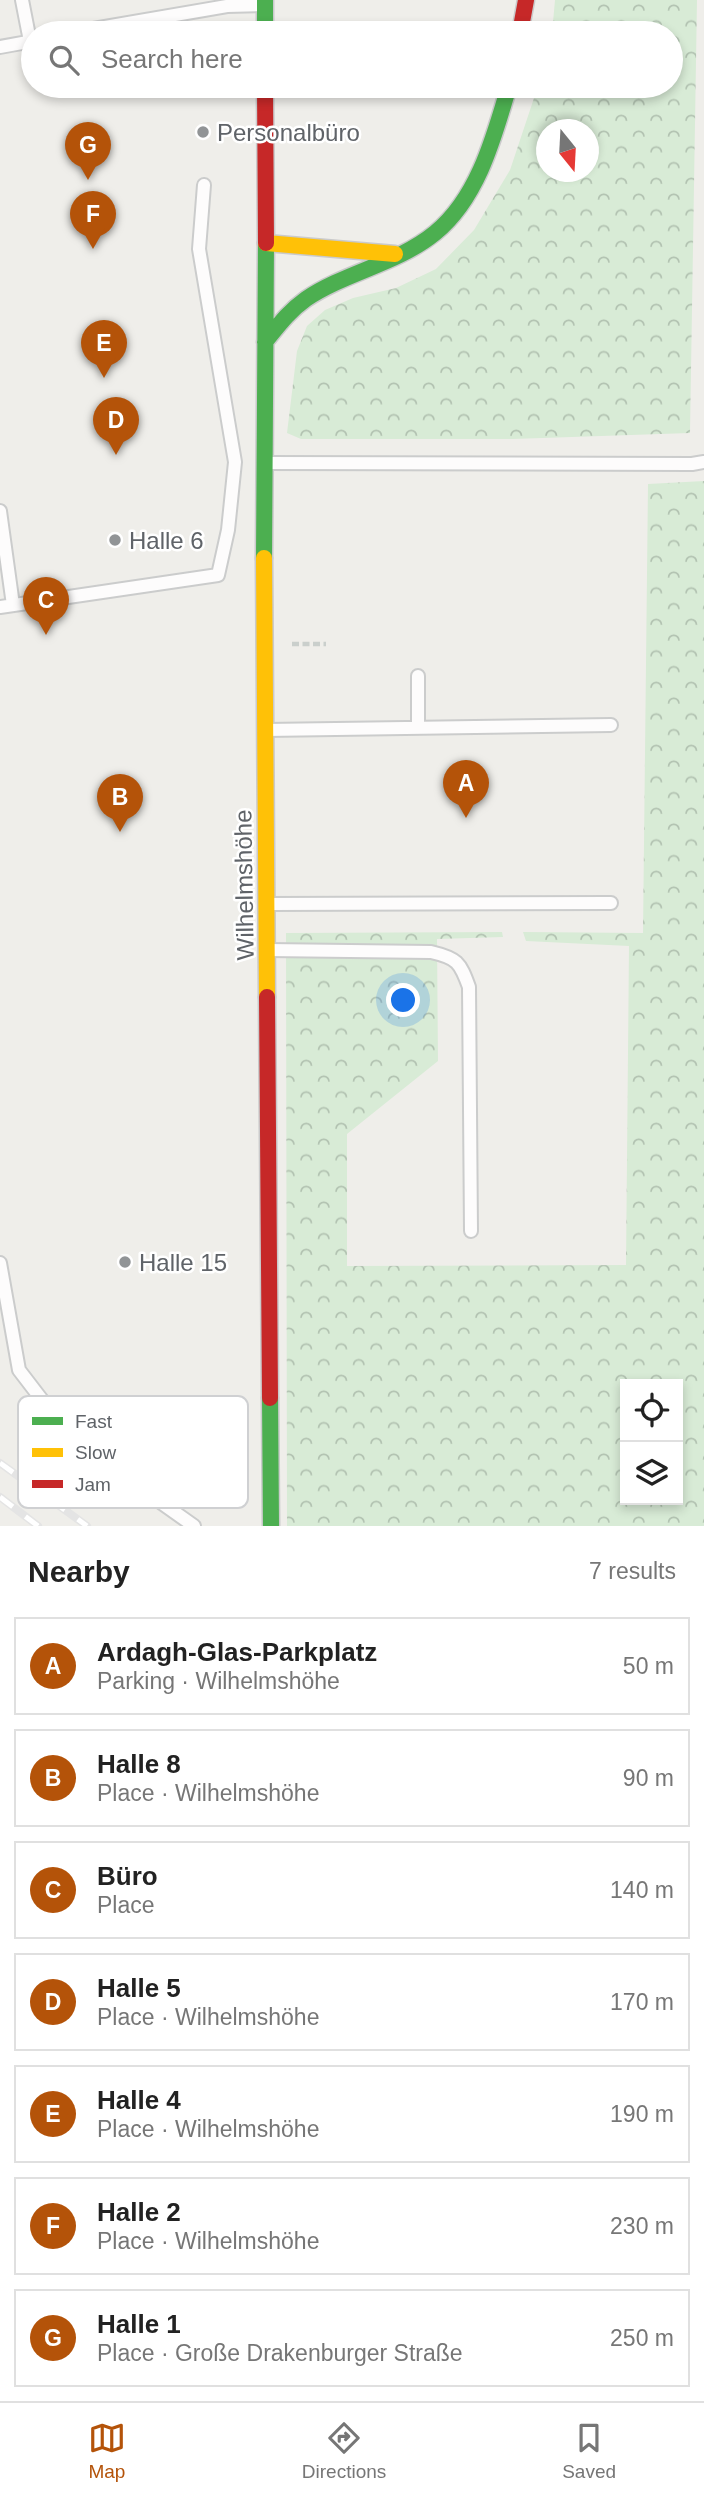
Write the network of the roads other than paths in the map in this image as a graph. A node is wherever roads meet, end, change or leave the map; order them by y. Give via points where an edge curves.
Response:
1 (22, 0) edge
2 (526, 0) edge
3 (265, 3) edge
4 (24, 21) edge
5 (140, 21) edge
6 (265, 21) edge
7 (522, 21) edge
8 (21, 43) edge
9 (0, 47) edge
10 (265, 98) edge
11 (505, 98) edge
12 (204, 185) dead end
13 (267, 243) junction
14 (397, 255) junction
15 (265, 342) junction
16 (704, 462) edge
17 (263, 463) junction
18 (0, 511) edge
19 (7, 606) edge
20 (418, 676) dead end
21 (611, 725) dead end
22 (418, 728) junction
23 (265, 730) junction
24 (611, 903) dead end
25 (268, 904) junction
26 (268, 950) junction
27 (471, 1231) dead end
28 (0, 1267) edge
29 (39, 1396) edge
30 (169, 1508) edge
31 (194, 1526) edge
32 (271, 1526) edge

1 - 4 lane
2 - 7 main road
3 - 5 lane
3 - 6 main road
8 - 9 lane
10 - 13 main road, Wilhelmshöhe
11 - 14 main road via 493,140 461,204 437,232
12 - 19 lane via 199,249 235,462 218,575
13 - 14 main road
13 - 15 main road, Wilhelmshöhe
14 - 15 main road via 315,295 289,313
15 - 17 main road, Wilhelmshöhe
16 - 17 lane
17 - 23 main road, Wilhelmshöhe
18 - 19 lane
20 - 22 lane
21 - 22 lane
22 - 23 lane
23 - 25 main road, Wilhelmshöhe
24 - 25 lane
25 - 26 main road, Wilhelmshöhe
26 - 27 lane via 431,952 451,957 462,967 469,987
26 - 32 main road, Wilhelmshöhe
28 - 29 lane via 19,1370
30 - 31 lane

